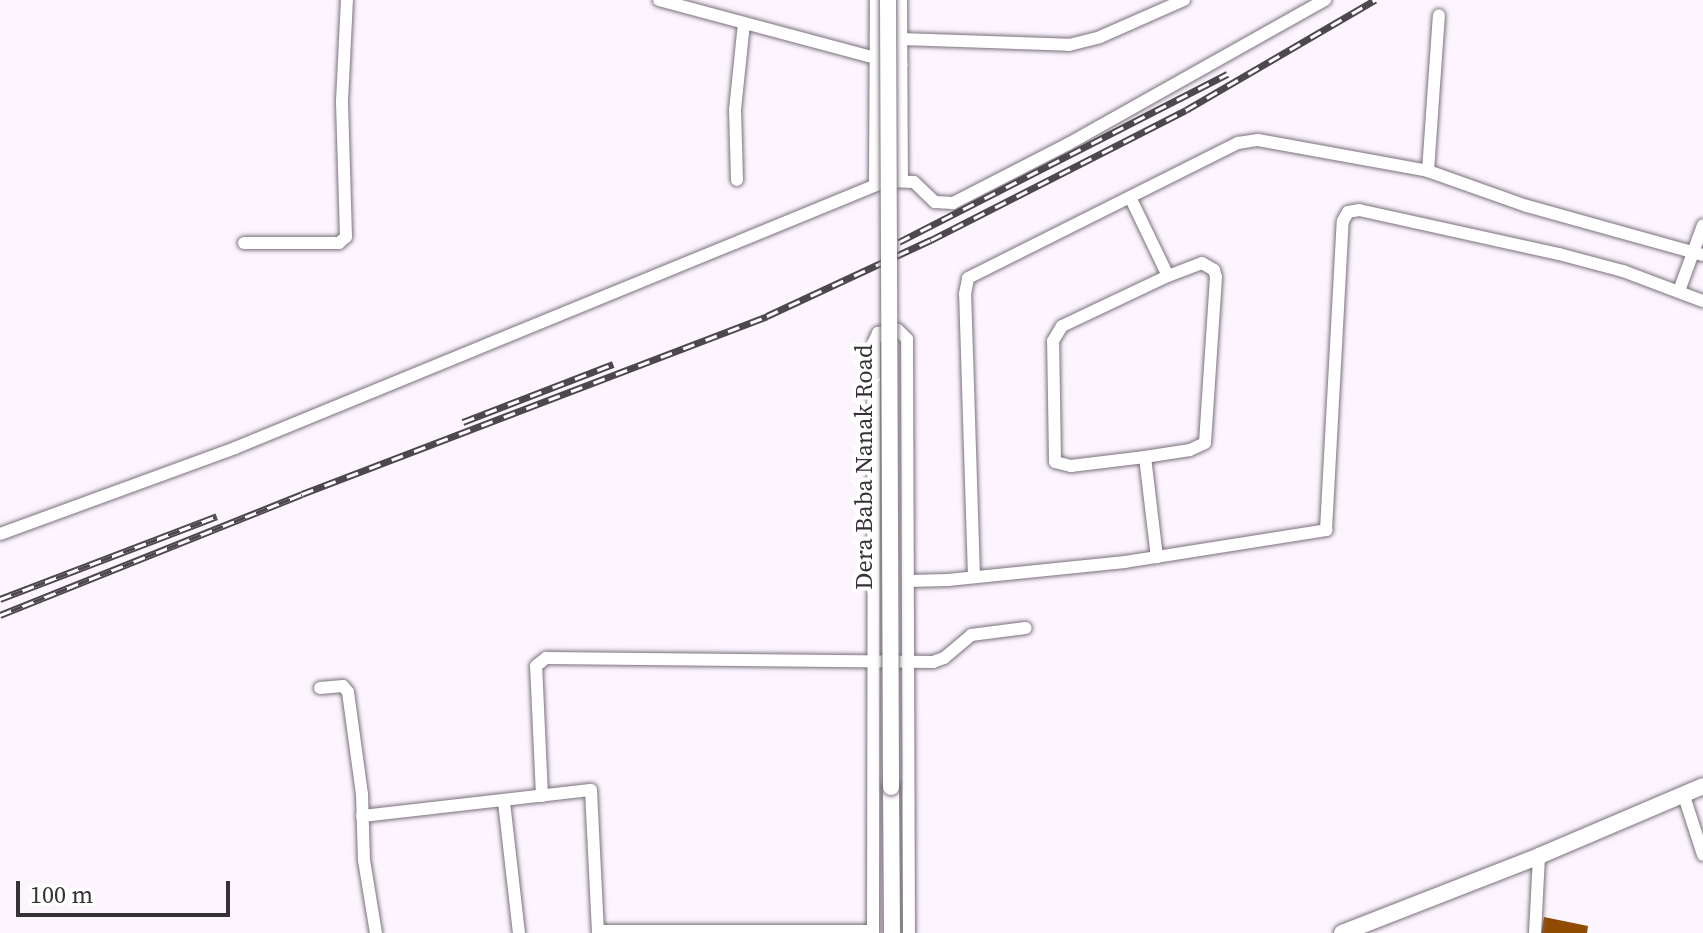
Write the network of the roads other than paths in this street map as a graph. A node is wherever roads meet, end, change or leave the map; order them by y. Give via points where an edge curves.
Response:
1 (347, 0) edge
2 (659, 0) edge
3 (876, 0) edge
4 (888, 0) edge
5 (901, 0) edge
6 (1184, 0) edge
7 (1325, 0) edge
8 (1164, 5) edge
9 (707, 6) edge
10 (1439, 15) dead end
11 (744, 23) junction
12 (901, 39) junction
13 (876, 58) junction
14 (901, 65) junction
15 (1428, 171) junction
16 (737, 180) dead end
17 (902, 180) junction
18 (875, 185) junction
19 (1131, 199) junction
20 (1703, 225) edge
21 (244, 243) dead end
22 (1698, 253) edge
23 (1168, 276) junction
24 (1679, 291) junction
25 (1703, 301) edge
26 (1145, 457) junction
27 (0, 534) edge
28 (1157, 557) junction
29 (974, 577) junction
30 (908, 581) junction
31 (1026, 628) dead end
32 (874, 662) junction
33 (908, 662) junction
34 (320, 688) dead end
35 (1703, 786) edge
36 (542, 796) junction
37 (1684, 796) junction
38 (504, 802) junction
39 (362, 816) junction
40 (1703, 855) edge
41 (1539, 856) junction
42 (598, 932) edge
43 (873, 932) edge
44 (376, 933) edge
45 (519, 933) edge
46 (892, 933) edge
47 (909, 933) edge
48 (1342, 933) edge
49 (1535, 933) edge

1 - 21 street via 342,101 346,237 339,243
2 - 9 street
3 - 13 street
4 - 46 main road, Dera Baba Nanak Road, bridge
5 - 12 street
6 - 8 street
7 - 17 street via 953,203 935,202 921,186
8 - 12 street via 1100,37 1069,45
9 - 11 street
10 - 15 street
11 - 13 street
11 - 16 street via 735,110
12 - 14 street
13 - 14 street
13 - 18 street
14 - 17 street
15 - 19 street via 1251,140
15 - 22 street via 1527,206
17 - 18 street
18 - 27 street via 235,448
19 - 23 street
19 - 29 street via 975,274 966,284
20 - 22 street
22 - 24 street
23 - 26 street via 1202,263 1216,277 1207,437 1199,448
23 - 26 street via 1053,334 1055,462 1071,466
24 - 25 street
24 - 28 street via 1559,254 1359,210 1348,212 1343,221 1326,530
26 - 28 street
28 - 29 street
29 - 30 street
30 - 32 street via 907,339 898,330 878,333 874,342
30 - 33 street
31 - 33 street via 971,635 944,658
32 - 33 street
32 - 36 street via 540,660 536,675
32 - 43 street
33 - 47 street
34 - 39 street via 343,686 348,692
35 - 37 main road
36 - 38 street
36 - 42 street via 584,789 592,793
37 - 40 street
37 - 41 main road
38 - 39 street
38 - 45 street
39 - 44 street
41 - 48 main road
41 - 49 street
42 - 43 street

